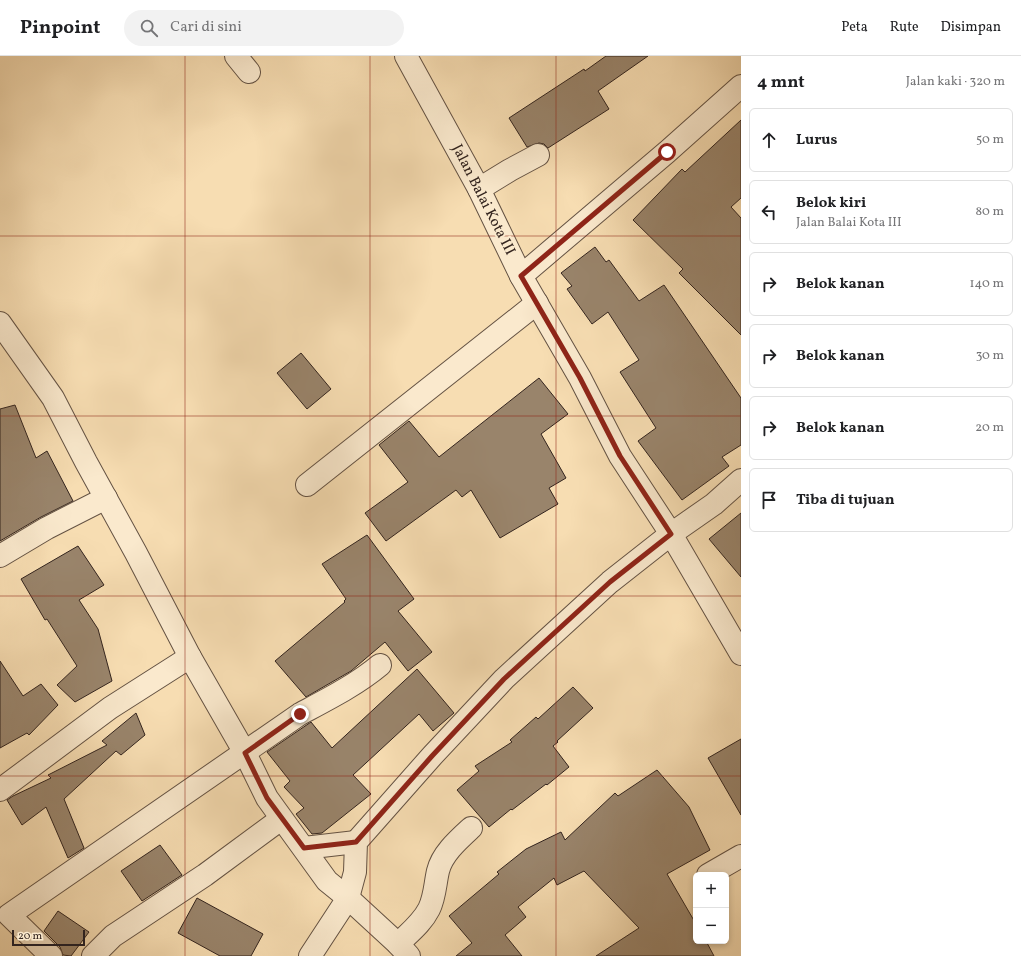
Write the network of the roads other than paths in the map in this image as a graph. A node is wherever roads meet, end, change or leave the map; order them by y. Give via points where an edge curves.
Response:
1 (406, 56) edge
2 (741, 86) edge
3 (538, 155) dead end
4 (479, 189) junction
5 (521, 276) junction
6 (537, 303) junction
7 (0, 323) edge
8 (741, 480) edge
9 (307, 485) dead end
10 (106, 498) junction
11 (671, 534) junction
12 (0, 556) edge
13 (739, 647) edge
14 (190, 657) junction
15 (380, 665) dead end
16 (245, 753) junction
17 (0, 790) edge
18 (281, 819) junction
19 (471, 828) dead end
20 (356, 842) junction
21 (304, 848) junction
22 (741, 856) edge
23 (714, 872) edge
24 (348, 898) junction
25 (404, 950) edge
26 (51, 956) edge
27 (93, 956) edge
28 (310, 956) edge

1 - 4 street, Jalan Balai Kota III
2 - 5 street via 662,157
3 - 4 street
4 - 5 street, Jalan Balai Kota III
5 - 6 street, Jalan Balai Kota III
6 - 9 street
6 - 11 street, Jalan Balai Kota III via 580,378 620,456
7 - 10 street via 53,398
8 - 11 street via 714,504
10 - 12 street
10 - 14 street
11 - 13 street, Jalan Balai Kota III
11 - 20 street via 610,582 504,679
14 - 16 street
14 - 17 street via 110,708
15 - 16 street via 366,677 300,714
16 - 18 street via 267,798
16 - 26 street via 9,915
18 - 21 street
18 - 27 street via 205,875 113,936
19 - 25 street via 442,859 428,910
20 - 21 street
20 - 24 street via 355,872
21 - 24 street via 327,881
22 - 23 street
24 - 25 street
24 - 28 street

